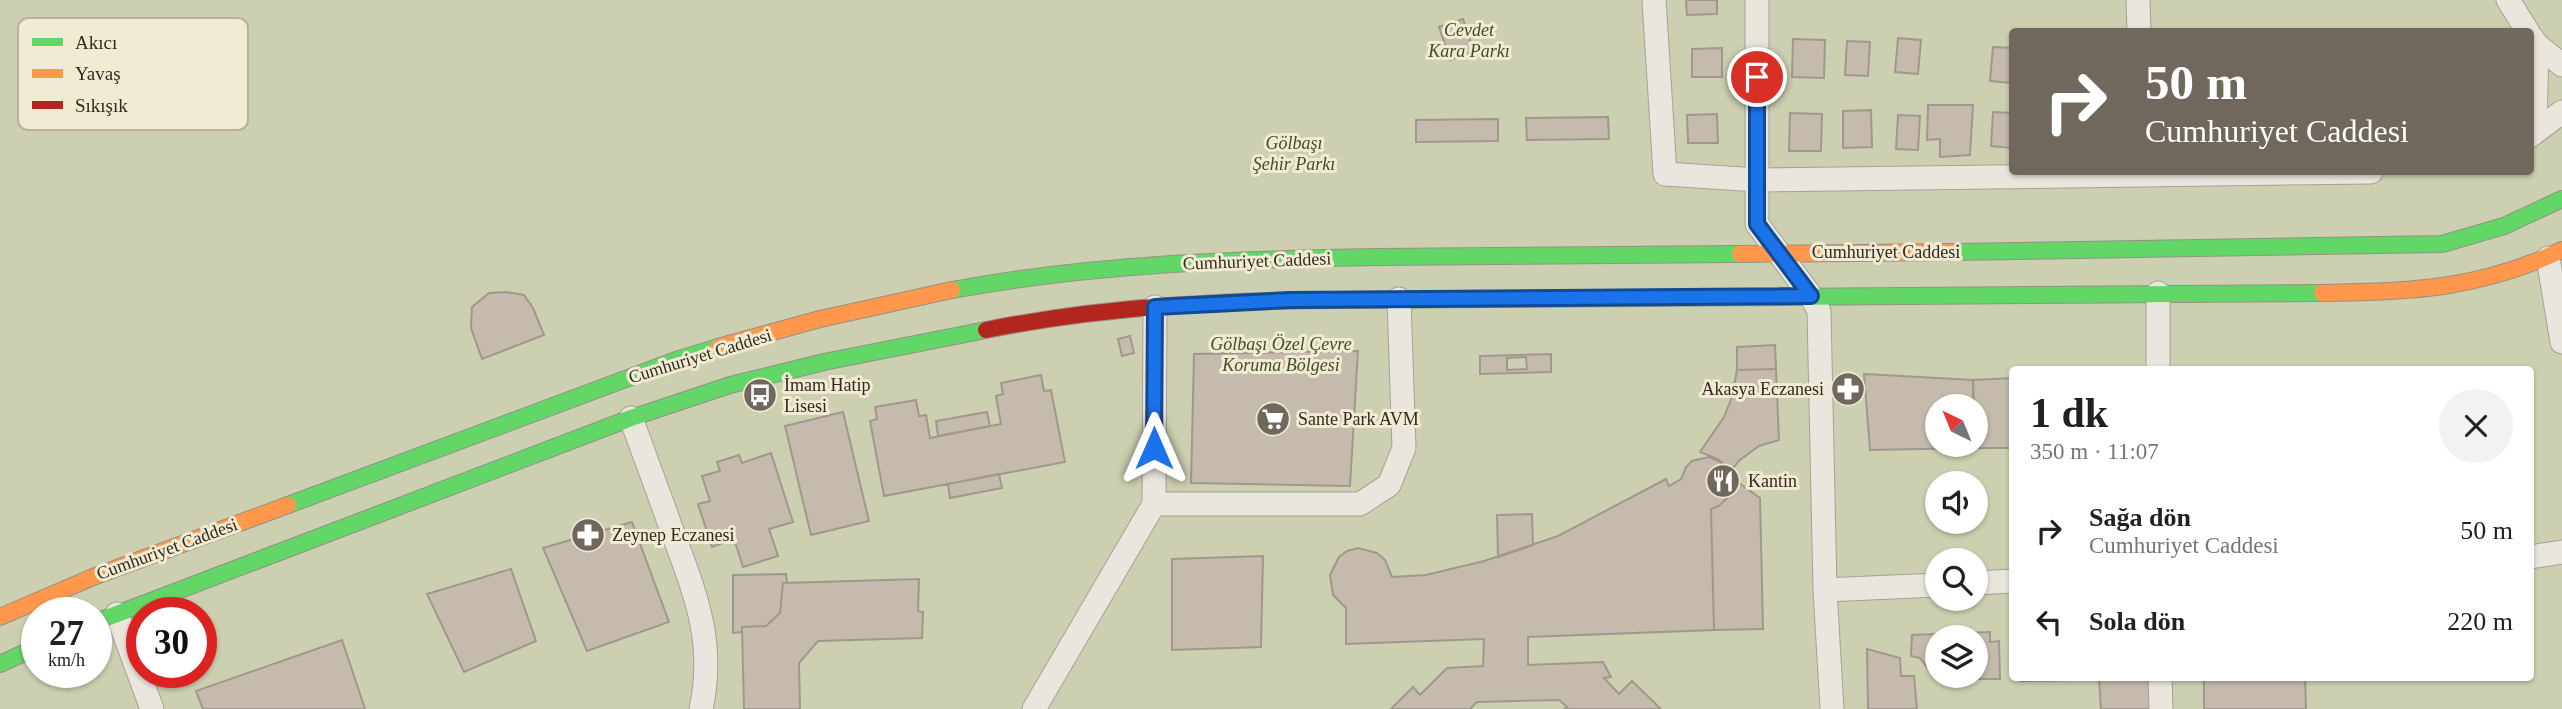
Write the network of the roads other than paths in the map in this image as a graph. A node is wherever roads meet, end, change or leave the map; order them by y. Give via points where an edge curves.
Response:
1 (1654, 0) edge
2 (1757, 0) edge
3 (2138, 0) edge
4 (2508, 0) edge
5 (2139, 28) edge
6 (2526, 28) edge
7 (2534, 39) edge
8 (2562, 65) edge
9 (2562, 112) edge
10 (2534, 133) edge
11 (2033, 175) edge
12 (1758, 180) junction
13 (2562, 199) edge
14 (1778, 253) junction
15 (2555, 254) edge
16 (2158, 293) junction
17 (1811, 296) junction
18 (1399, 299) junction
19 (1155, 307) junction
20 (2562, 342) edge
21 (2158, 366) edge
22 (631, 418) junction
23 (1154, 504) junction
24 (2562, 552) edge
25 (2534, 556) edge
26 (2009, 581) edge
27 (1988, 582) edge
28 (1925, 586) edge
29 (1825, 590) junction
30 (112, 616) edge
31 (0, 617) edge
32 (112, 628) edge
33 (21, 654) edge
34 (0, 664) edge
35 (2160, 681) edge
36 (152, 709) edge
37 (701, 709) edge
38 (1034, 709) edge
39 (1832, 709) edge
40 (2161, 709) edge

1 - 12 street via 1665,174
2 - 12 street
3 - 5 street
4 - 6 street
7 - 8 street
9 - 10 street
11 - 12 street
12 - 14 street via 1757,224
13 - 14 main road, Cumhuriyet Caddesi via 2514,224 2442,244
14 - 17 street
14 - 31 main road, Cumhuriyet Caddesi via 1208,262 1057,274 892,303 644,371 93,577
15 - 16 main road, Cumhuriyet Caddesi via 2490,278 2437,289
15 - 20 street
16 - 17 main road, Cumhuriyet Caddesi
16 - 21 street
17 - 18 main road, Cumhuriyet Caddesi
17 - 29 street via 1819,311
18 - 19 main road, Cumhuriyet Caddesi
18 - 23 street via 1404,448 1389,485 1360,505
19 - 22 main road, Cumhuriyet Caddesi via 1035,320 824,362 730,385
19 - 23 street
22 - 30 main road, Cumhuriyet Caddesi
22 - 37 street via 701,611 707,663
23 - 38 street
24 - 25 street
26 - 27 street
28 - 29 street
29 - 39 street
32 - 36 street
33 - 34 main road
35 - 40 street

